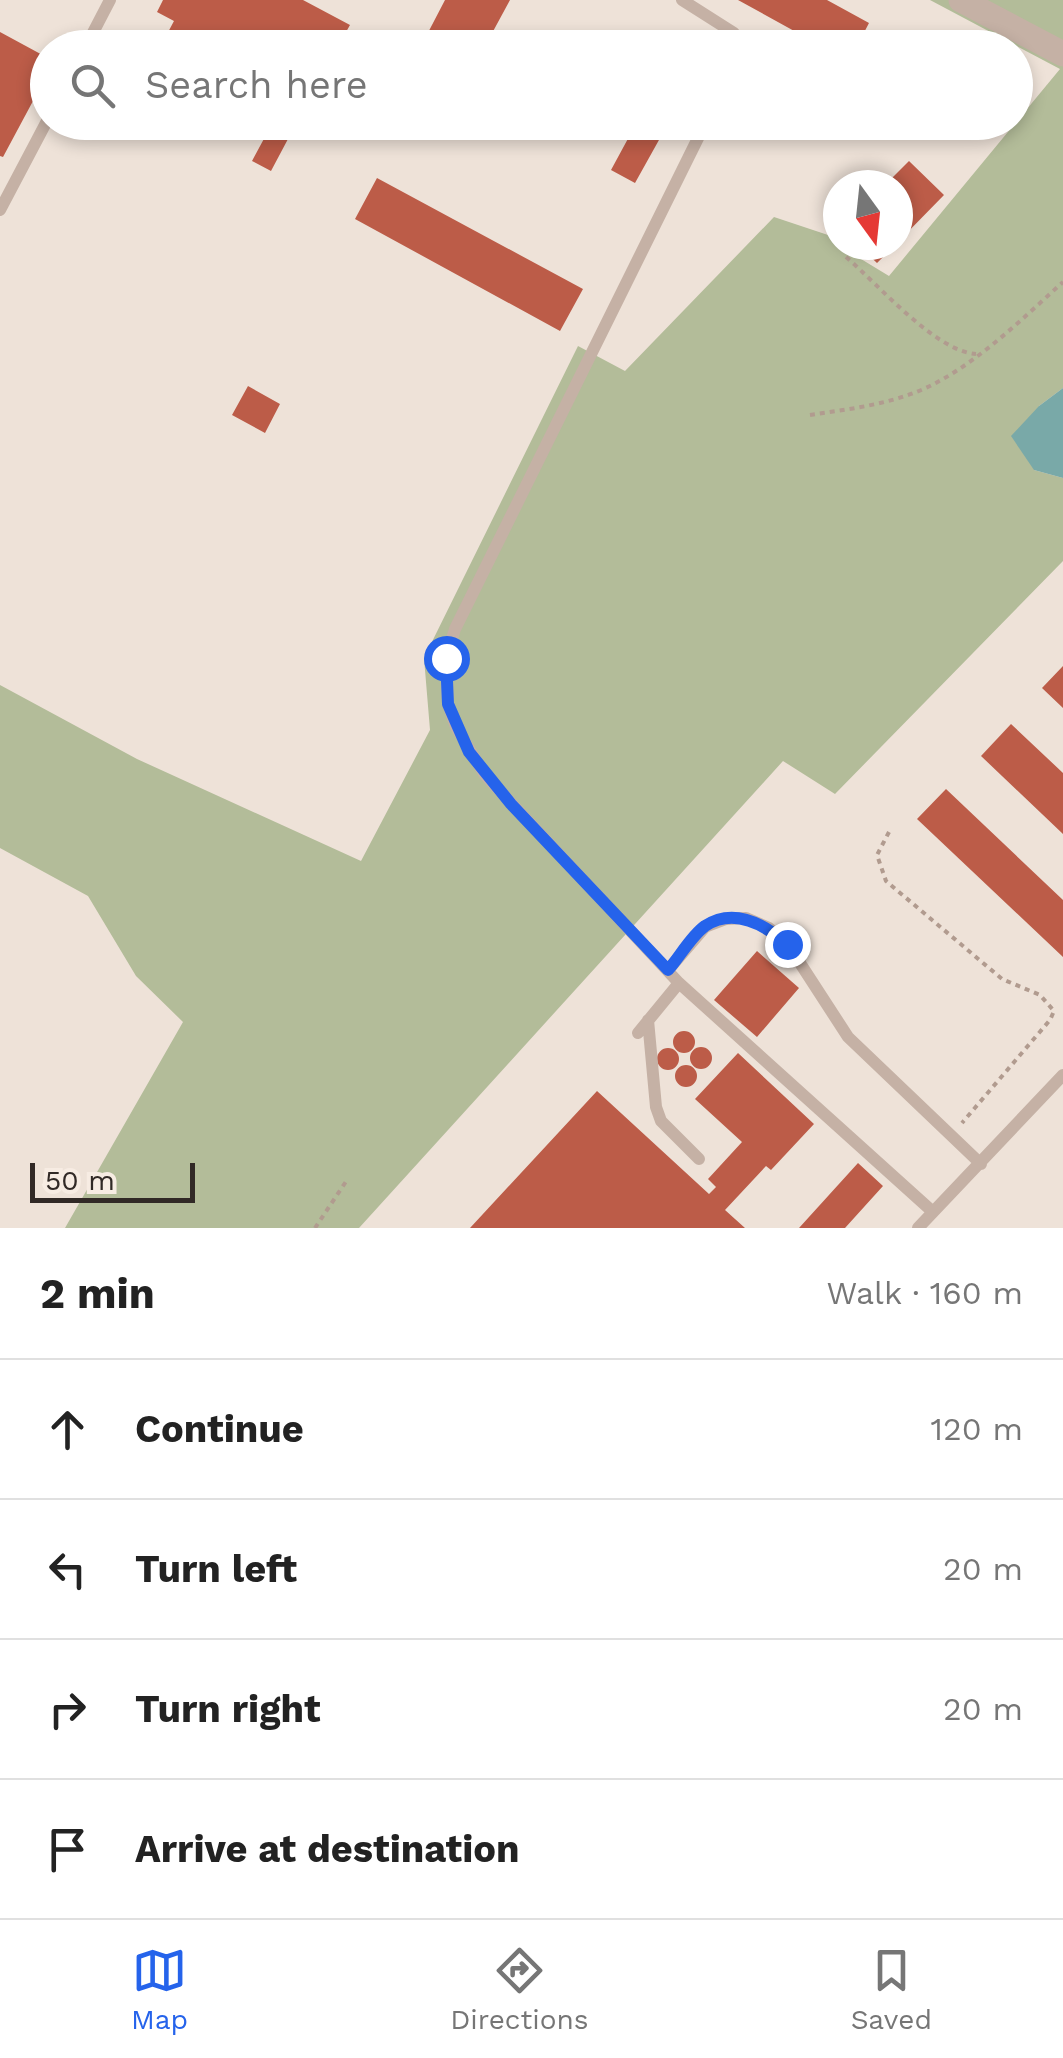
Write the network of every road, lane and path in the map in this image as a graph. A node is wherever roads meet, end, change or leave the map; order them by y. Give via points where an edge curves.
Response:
1 (110, 0) edge
2 (682, 0) edge
3 (961, 0) edge
4 (94, 30) edge
5 (729, 30) edge
6 (1018, 30) edge
7 (1033, 38) edge
8 (1063, 54) edge
9 (37, 140) edge
10 (697, 140) edge
11 (0, 210) edge
12 (850, 260) edge
13 (1063, 282) edge
14 (979, 354) junction
15 (810, 415) dead end
16 (890, 832) dead end
17 (668, 970) junction
18 (679, 983) junction
19 (648, 1020) junction
20 (638, 1033) dead end
21 (1063, 1075) edge
22 (952, 1134) junction
23 (699, 1159) dead end
24 (981, 1164) junction
25 (347, 1180) dead end
26 (933, 1212) junction
27 (315, 1228) edge
28 (918, 1228) edge

1 - 4 lane
2 - 5 lane
3 - 6 street
7 - 8 street
9 - 11 lane
10 - 17 lane via 455,629 446,669 456,728 485,774
12 - 14 path via 936,339
13 - 14 path
14 - 15 path via 927,388
16 - 22 path via 877,855 886,881 1002,979 1040,994 1054,1011
17 - 18 lane
17 - 22 lane via 705,926 746,918 769,928 787,944 848,1037
18 - 19 lane
18 - 26 lane
19 - 20 lane
19 - 23 lane via 661,1120
21 - 24 lane
22 - 24 lane
24 - 26 lane
25 - 27 path
26 - 28 lane

